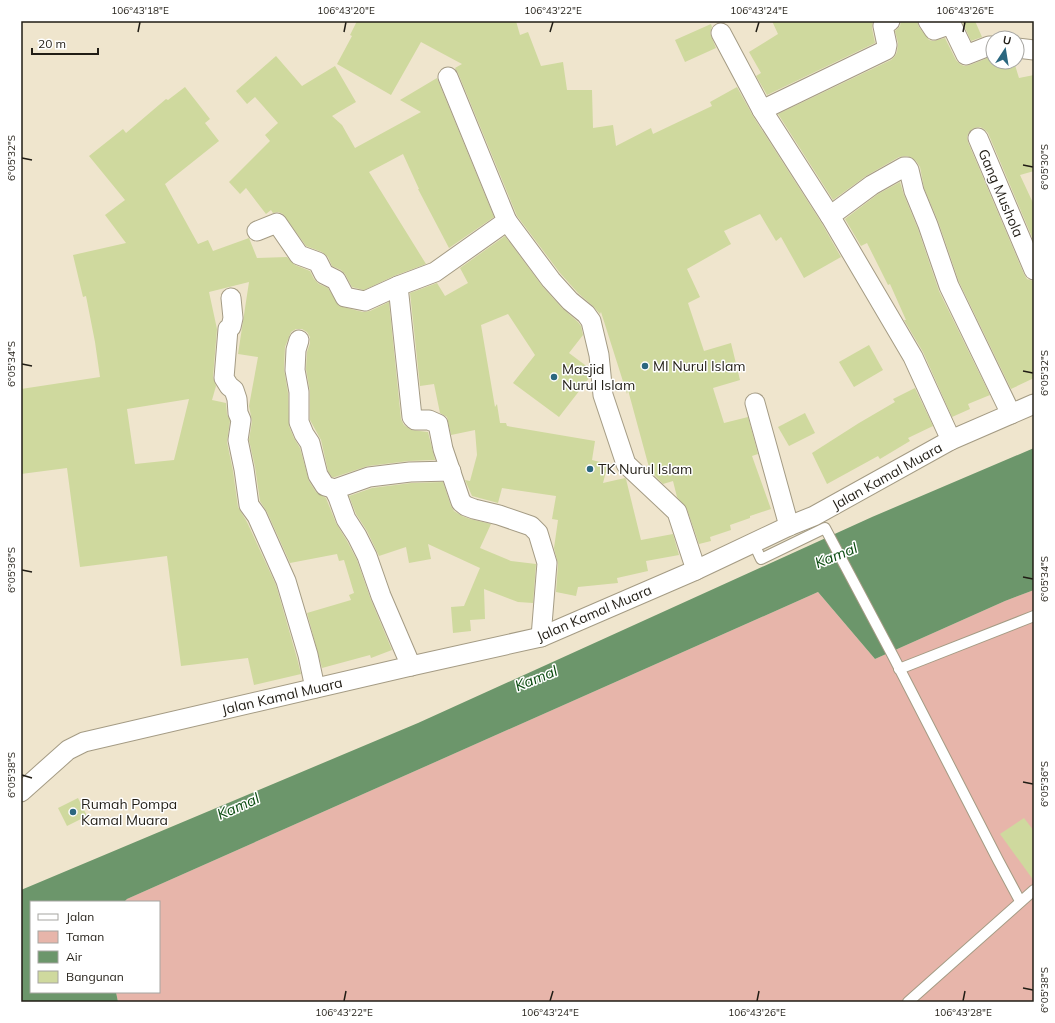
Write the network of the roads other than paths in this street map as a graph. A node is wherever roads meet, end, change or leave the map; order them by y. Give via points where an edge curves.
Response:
1 (890, 21) edge
2 (928, 21) edge
3 (721, 33) dead end
4 (985, 48) edge
5 (448, 77) dead end
6 (762, 110) junction
7 (978, 138) dead end
8 (830, 216) junction
9 (507, 221) junction
10 (257, 231) dead end
11 (1034, 270) edge
12 (398, 286) junction
13 (231, 298) dead end
14 (299, 340) dead end
15 (755, 403) dead end
16 (1034, 404) edge
17 (1011, 414) junction
18 (951, 440) junction
19 (451, 471) junction
20 (336, 489) junction
21 (789, 526) junction
22 (754, 544) junction
23 (696, 570) junction
24 (1034, 616) edge
25 (540, 637) junction
26 (411, 666) junction
27 (899, 669) junction
28 (315, 688) junction
29 (21, 792) edge
30 (1034, 890) edge
31 (1020, 901) junction
32 (908, 1002) edge

1 - 6 street via 883,26 886,50
2 - 4 street via 934,30 951,24 966,55
3 - 6 street
5 - 9 street
6 - 8 street
7 - 11 street, Gang Mushola
8 - 17 street via 872,185 907,167 949,286
8 - 18 street via 913,357
9 - 12 street via 435,272
9 - 23 street via 551,280 591,321 599,355 603,395 626,464 677,512
10 - 12 street via 277,223 299,255 318,262 324,274 336,280 345,297 365,301
12 - 19 street via 412,417 415,420 429,420 438,424
13 - 28 street via 233,318 228,329 224,378 234,390 241,420 238,440 249,505 257,516 286,581
14 - 20 street via 295,370 300,422 310,443 318,475 324,486
15 - 21 street
16 - 17 street, Jalan Kamal Muara
17 - 18 street, Jalan Kamal Muara
18 - 21 street, Jalan Kamal Muara via 814,516
19 - 20 street via 369,477
19 - 25 street via 461,502 466,506 531,526 538,533 547,563
20 - 26 street via 346,519 367,556 380,596
21 - 22 street, Jalan Kamal Muara
22 - 23 street, Jalan Kamal Muara
22 - 27 lane via 762,559 824,528
23 - 25 street, Jalan Kamal Muara
24 - 27 lane
25 - 26 street, Jalan Kamal Muara
26 - 28 street, Jalan Kamal Muara
27 - 31 lane
28 - 29 street, Jalan Kamal Muara via 84,742 68,750
30 - 31 lane
31 - 32 lane

